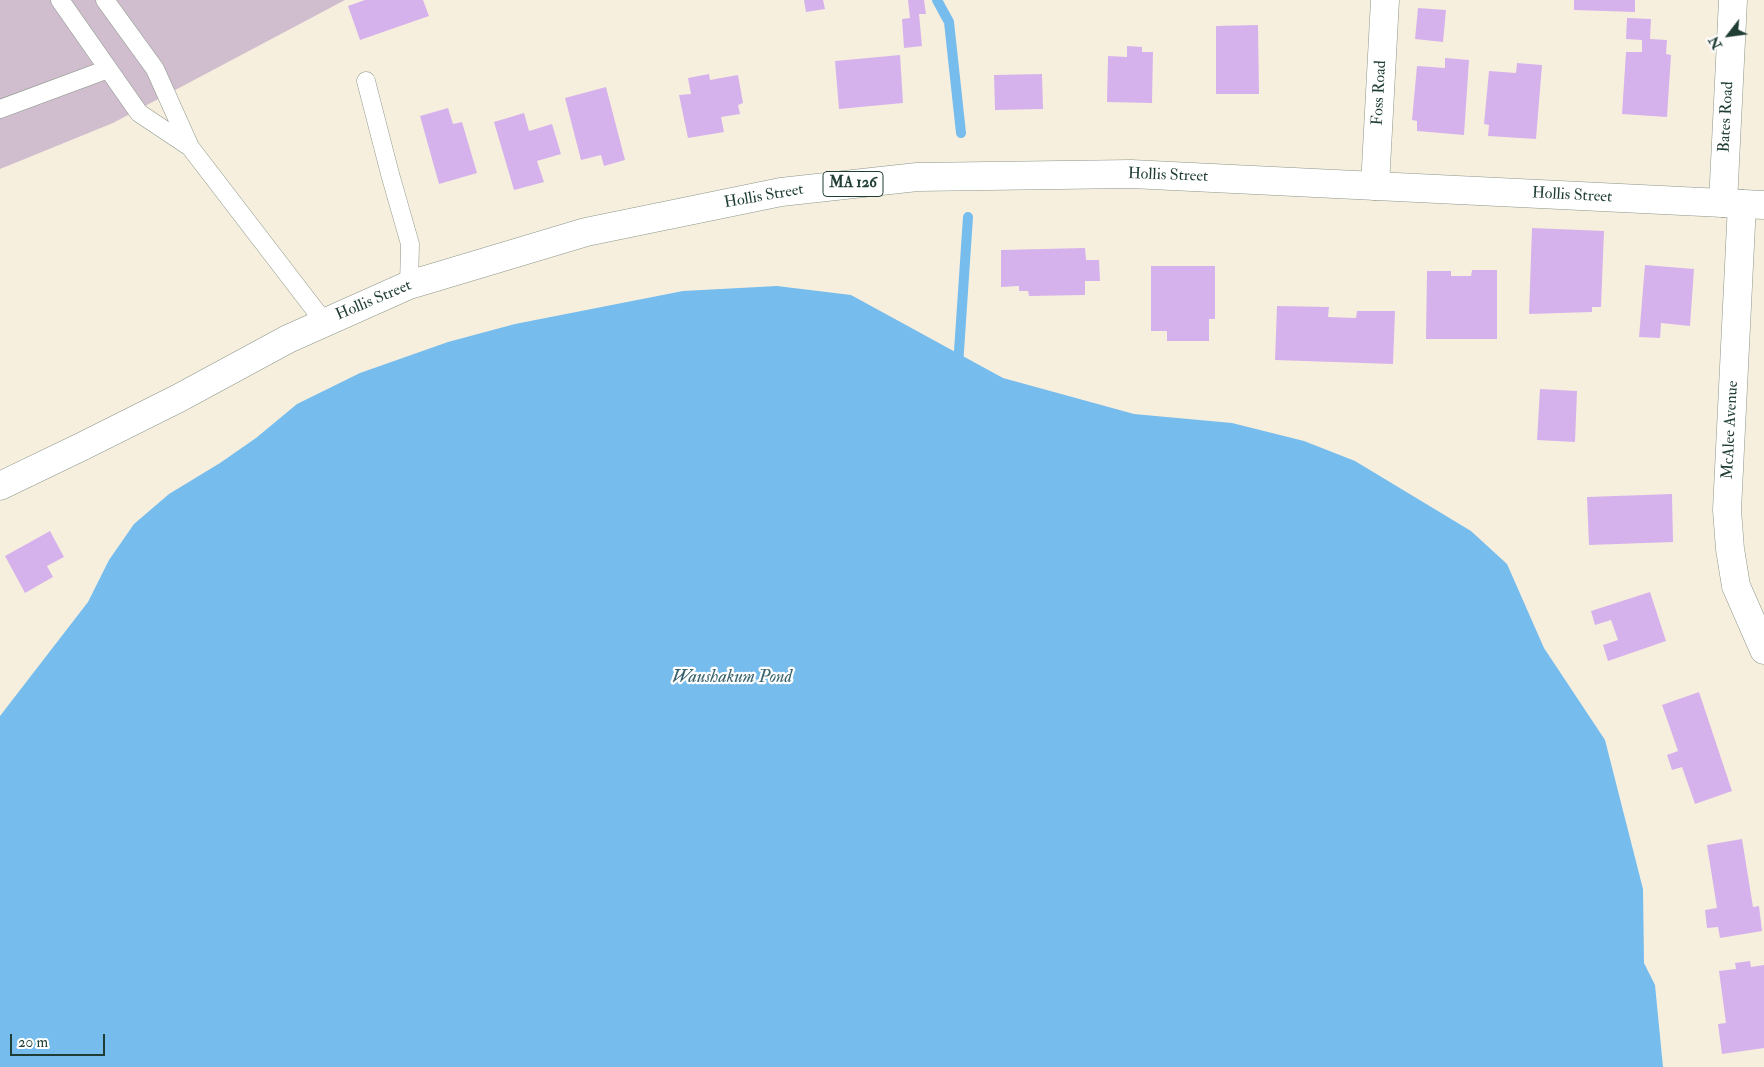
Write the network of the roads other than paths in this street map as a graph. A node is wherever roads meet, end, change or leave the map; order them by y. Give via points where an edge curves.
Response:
1 (60, 0) edge
2 (105, 0) edge
3 (1385, 0) edge
4 (1733, 0) edge
5 (108, 69) junction
6 (366, 81) dead end
7 (0, 109) edge
8 (190, 147) junction
9 (1375, 186) junction
10 (1743, 204) edge
11 (409, 285) junction
12 (325, 323) junction
13 (0, 486) edge
14 (1764, 650) edge

1 - 5 lane
2 - 8 lane via 155,69
3 - 9 main road, Foss Road
4 - 10 main road, Bates Road
5 - 7 lane
5 - 8 lane via 139,113
6 - 11 lane via 410,244
8 - 12 lane
9 - 10 main road, Hollis Street / MA 126
9 - 11 main road, Hollis Street / MA 126 via 1131,174 916,176 781,192 586,232
10 - 14 main road, McAlee Avenue via 1727,510 1736,586
11 - 12 main road, Hollis Street / MA 126
12 - 13 main road, Hollis Street / MA 126

